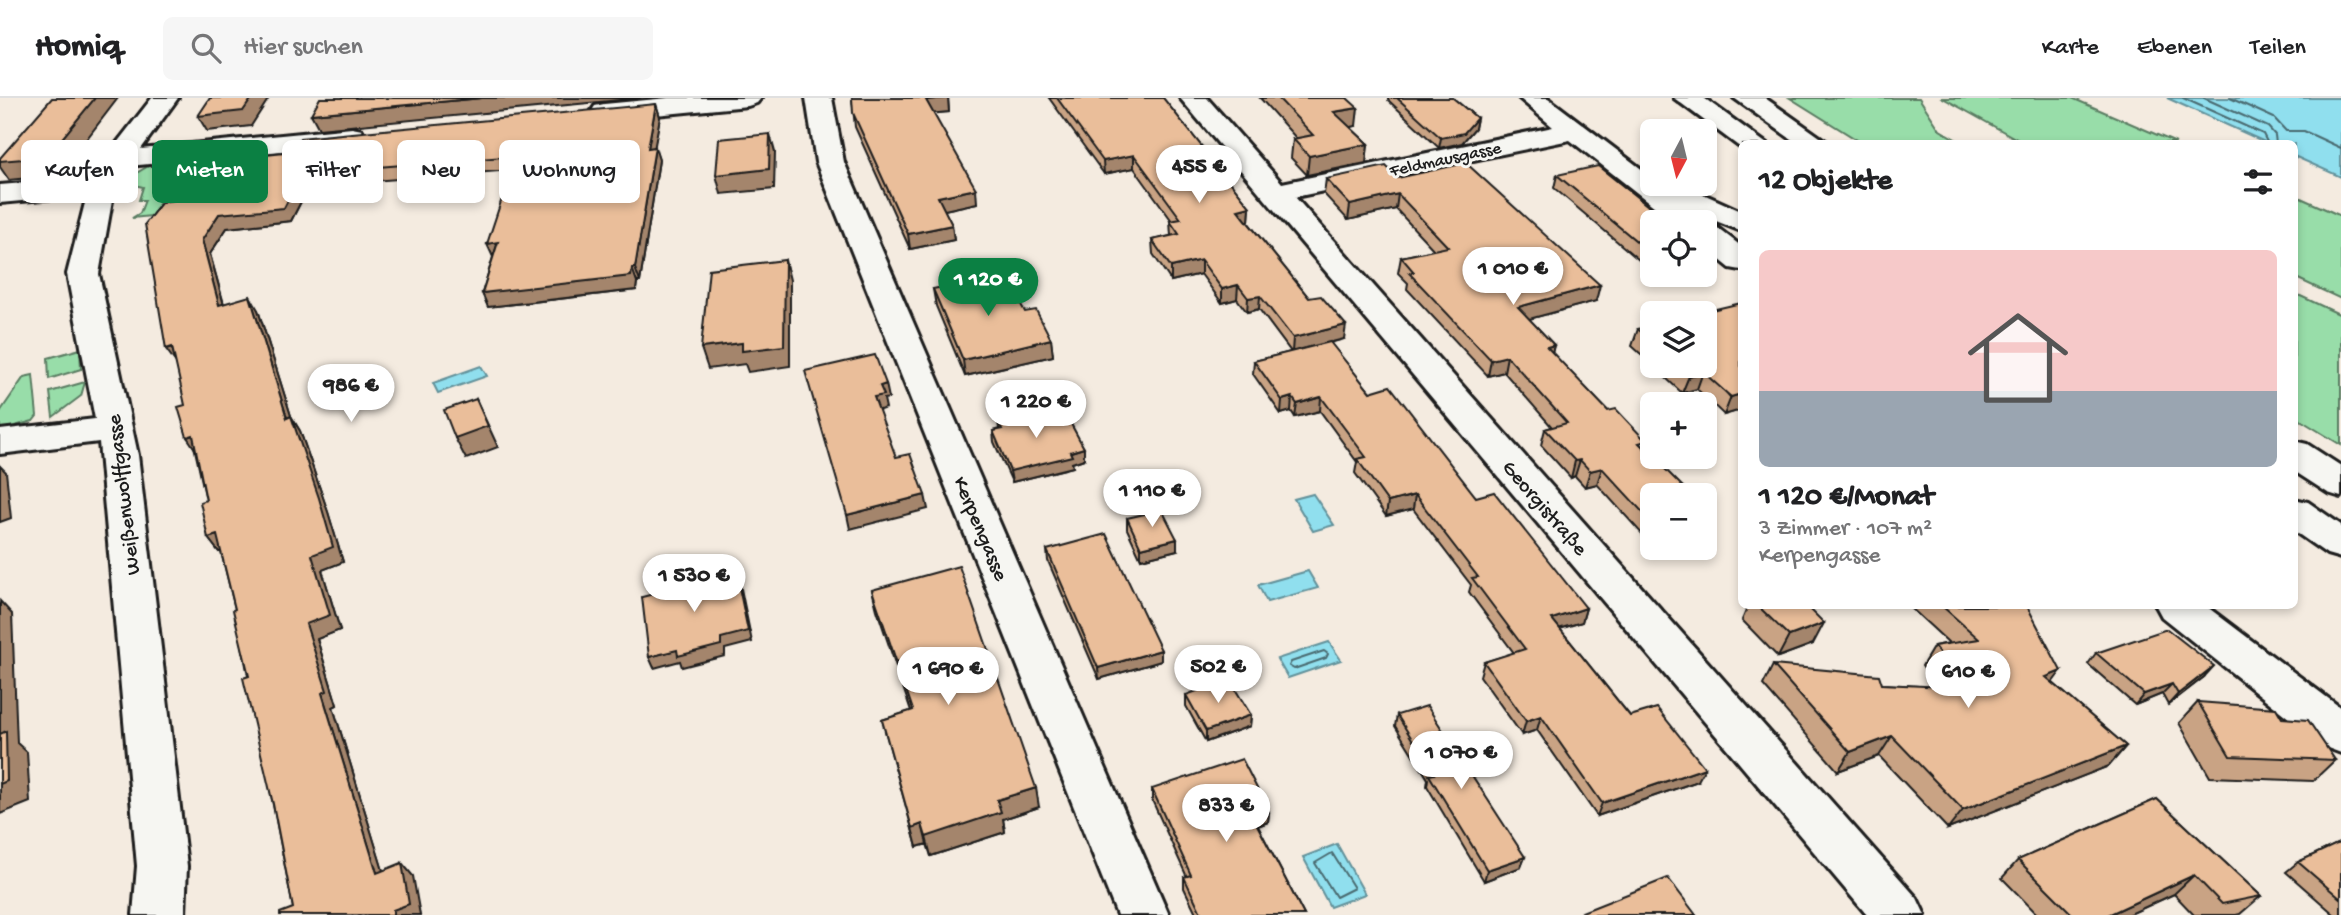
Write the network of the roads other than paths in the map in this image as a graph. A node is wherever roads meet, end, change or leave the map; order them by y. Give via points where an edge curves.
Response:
1 (165, 98) edge
2 (746, 98) edge
3 (819, 98) edge
4 (1193, 98) edge
5 (1532, 98) edge
6 (1687, 98) edge
7 (1748, 98) edge
8 (583, 114) edge
9 (1575, 131) junction
10 (377, 134) edge
11 (135, 140) edge
12 (1748, 140) edge
13 (1812, 140) edge
14 (138, 168) edge
15 (1639, 176) edge
16 (21, 190) edge
17 (1275, 193) junction
18 (0, 194) edge
19 (1684, 196) edge
20 (98, 203) edge
21 (1678, 210) edge
22 (1738, 221) edge
23 (1717, 242) edge
24 (1738, 259) edge
25 (116, 428) junction
26 (0, 442) edge
27 (2298, 456) edge
28 (2341, 484) edge
29 (2298, 515) edge
30 (2341, 544) edge
31 (2180, 609) edge
32 (2341, 734) edge
33 (159, 915) edge
34 (1143, 915) edge
35 (1899, 915) edge

1 - 11 main road, Weißenwolffgasse
2 - 8 main road
3 - 34 main road, Kerpengasse via 830,162
4 - 17 main road, Georgistraße
5 - 9 main road
6 - 12 main road
7 - 13 main road
9 - 15 main road
9 - 17 main road, Feldmausgasse
10 - 14 main road
15 - 21 main road
16 - 18 main road
17 - 35 main road, Georgistraße
19 - 22 main road
20 - 25 main road, Weißenwolffgasse via 83,274
23 - 24 main road
25 - 26 main road
25 - 33 main road, Weißenwolffgasse via 162,866
27 - 28 main road
29 - 30 main road
31 - 32 main road

